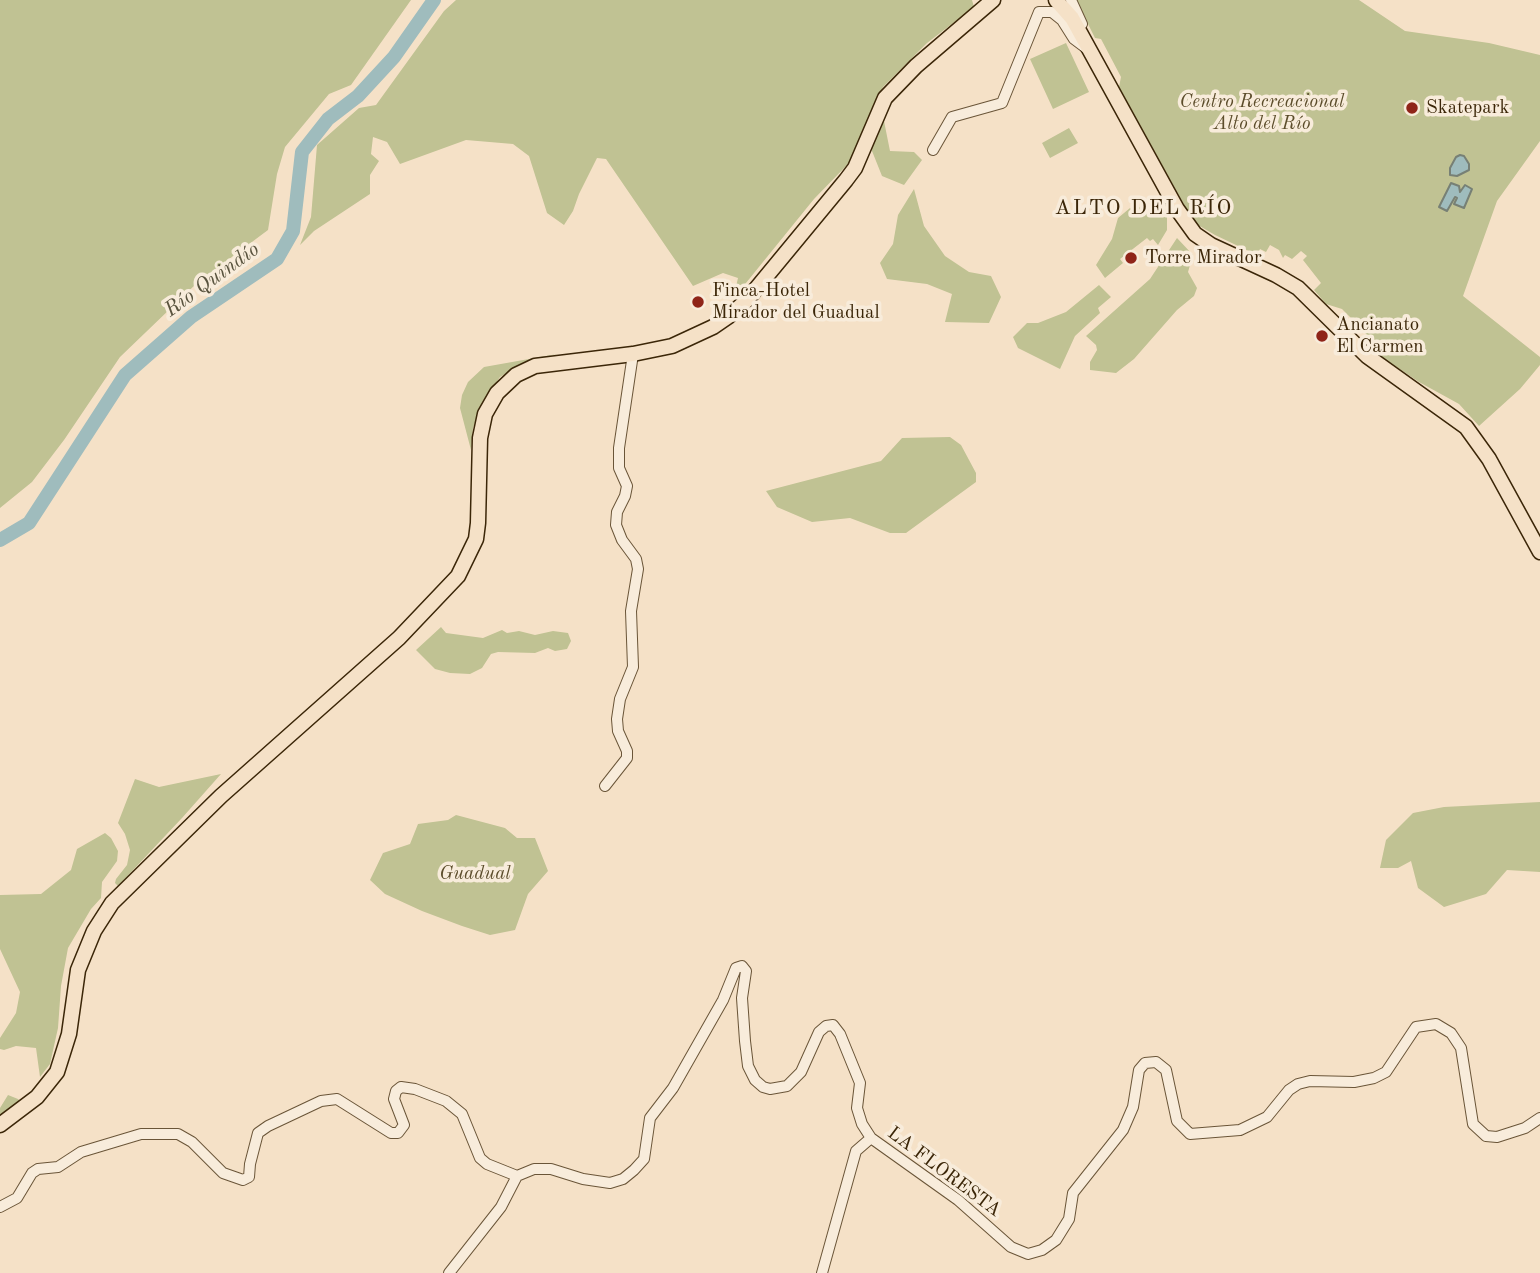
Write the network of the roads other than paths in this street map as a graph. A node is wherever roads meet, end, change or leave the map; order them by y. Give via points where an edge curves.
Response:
1 (1056, 0) edge
2 (1071, 0) edge
3 (987, 3) edge
4 (1089, 50) junction
5 (1118, 104) junction
6 (933, 150) dead end
7 (634, 354) junction
8 (1540, 552) edge
9 (605, 786) dead end
10 (1540, 1118) edge
11 (0, 1125) edge
12 (871, 1138) junction
13 (517, 1176) junction
14 (0, 1207) edge
15 (449, 1273) edge
16 (822, 1273) edge

1 - 4 main road via 1067,10
2 - 5 street
3 - 7 main road via 885,99 855,168 746,301 686,341
4 - 5 main road
4 - 6 street via 1052,12 1039,12 1002,103 952,117
5 - 8 main road via 1195,233 1298,288 1367,356 1466,428 1489,459
7 - 9 street via 620,448 625,496 617,512 622,540 638,569 631,611 633,667 617,719 627,758
7 - 11 main road via 535,366 516,375 497,393 482,426 476,539 458,576 399,638 240,779 112,903 78,970 69,1034 57,1072 37,1097
10 - 12 street, LA FLORESTA via 1525,1128 1486,1136 1473,1124 1461,1048 1451,1033 1436,1024 1416,1027 1386,1072 1354,1082 1298,1084 1267,1117 1240,1130 1190,1134 1177,1121 1166,1070 1156,1062 1146,1063 1139,1070 1133,1107 1123,1130 1073,1193 1069,1219 1056,1240 1028,1254 1011,1247 958,1200
12 - 13 street, LA FLORESTA via 857,1108 860,1083 841,1034 833,1026 819,1032 801,1072 788,1086 763,1087 751,1075 742,998 746,968 742,966 736,968 673,1088 650,1118 643,1158 634,1170 610,1183 551,1169
12 - 16 street via 856,1151
13 - 14 street via 480,1158 462,1114 446,1101 401,1087 394,1099 404,1125 398,1133 337,1099 321,1101 258,1133 249,1177 243,1180 223,1173 178,1134 141,1135 81,1152 58,1167 38,1169 18,1198
13 - 15 street via 501,1207

